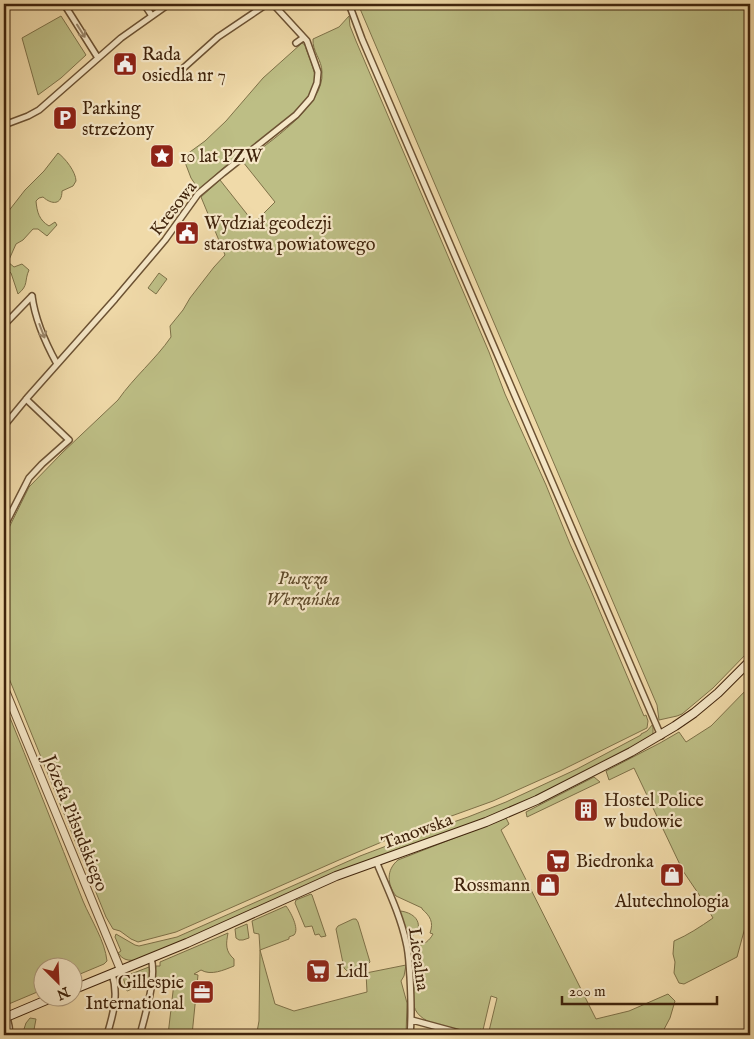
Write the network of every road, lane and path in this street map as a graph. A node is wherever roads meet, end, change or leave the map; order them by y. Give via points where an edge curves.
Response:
1 (64, 4) edge
2 (144, 4) edge
3 (169, 4) edge
4 (267, 4) edge
5 (273, 4) edge
6 (350, 4) edge
7 (152, 16) junction
8 (303, 38) junction
9 (296, 44) dead end
10 (98, 58) junction
11 (179, 72) dead end
12 (4, 105) edge
13 (6, 125) edge
14 (4, 325) edge
15 (57, 364) junction
16 (26, 399) junction
17 (4, 426) edge
18 (4, 527) edge
19 (750, 662) edge
20 (4, 687) edge
21 (661, 736) junction
22 (376, 861) junction
23 (151, 958) junction
24 (121, 971) junction
25 (112, 974) junction
26 (82, 986) edge
27 (32, 1006) edge
28 (5, 1017) edge
29 (412, 1020) junction
30 (10, 1035) edge
31 (107, 1035) edge
32 (140, 1035) edge
33 (410, 1035) edge
34 (467, 1035) edge

1 -> 10 street
2 - 7 street
3 - 7 street
4 - 11 street via 218,37
5 - 8 street, Kresowa
6 - 21 street via 362,39
7 - 10 street
8 - 9 street
8 - 15 street, Kresowa via 318,72 318,83 311,98 296,115 198,194 165,240
10 - 13 street via 40,110
12 - 13 street
14 -> 15 street via 32,296 38,320
15 - 16 street, Kresowa
16 - 17 street, Kresowa
16 - 18 street via 69,440 29,478
19 - 21 main road, Tanowska via 710,701
20 - 24 street, Józefa Piłsudskiego
21 - 22 main road, Tanowska via 517,809
22 - 23 main road, Tanowska
22 - 29 street, Licealna via 406,941
23 - 24 main road, Tanowska
23 - 32 street via 151,988
24 - 25 main road, Tanowska
25 - 26 main road, Tanowska
25 - 31 street via 116,1004
27 - 28 main road
28 - 30 street
29 - 33 street, Licealna
29 - 34 street

